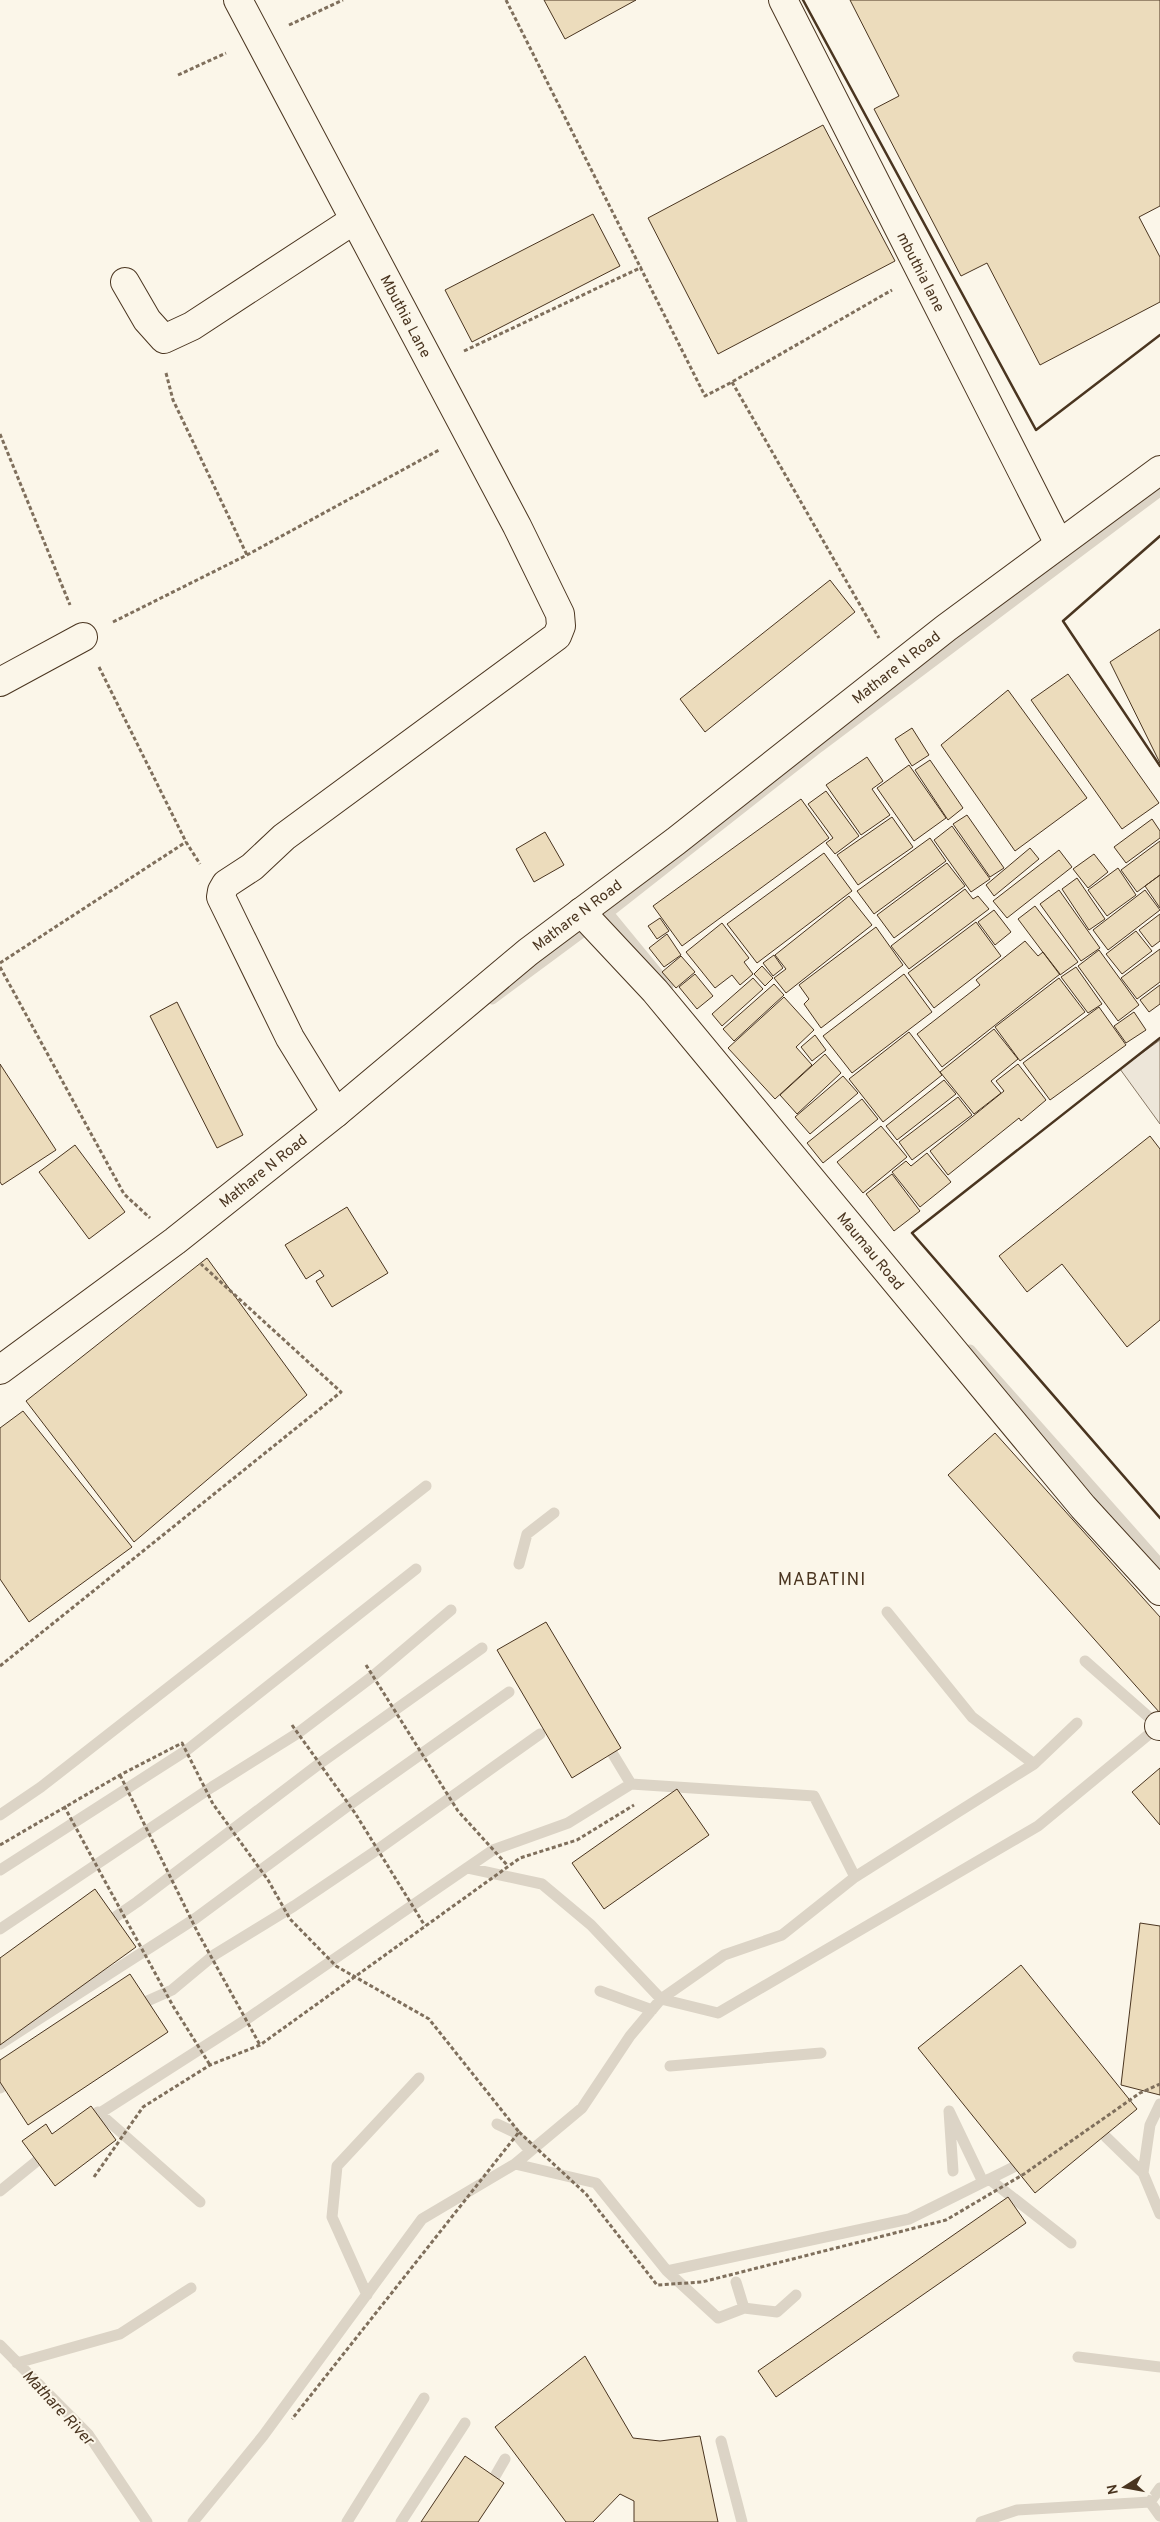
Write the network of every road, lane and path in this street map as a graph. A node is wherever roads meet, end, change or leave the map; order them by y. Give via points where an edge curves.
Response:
1 (238, 0) edge
2 (343, 0) edge
3 (506, 0) edge
4 (783, 0) edge
5 (259, 39) junction
6 (178, 75) dead end
7 (354, 220) junction
8 (642, 267) junction
9 (921, 274) junction
10 (125, 282) dead end
11 (432, 366) junction
12 (166, 372) dead end
13 (732, 382) junction
14 (0, 434) edge
15 (468, 434) junction
16 (1160, 470) edge
17 (1059, 544) junction
18 (247, 555) junction
19 (83, 637) junction
20 (880, 638) dead end
21 (0, 682) edge
22 (186, 842) junction
23 (221, 897) junction
24 (581, 912) junction
25 (0, 963) edge
26 (0, 967) edge
27 (336, 1113) junction
28 (175, 1241) junction
29 (0, 1370) edge
30 (1160, 1591) edge
31 (366, 1665) dead end
32 (0, 1666) edge
33 (292, 1725) dead end
34 (120, 1775) junction
35 (64, 1806) junction
36 (634, 1806) dead end
37 (0, 1845) edge
38 (508, 1866) junction
39 (425, 1926) junction
40 (355, 1977) junction
41 (260, 2046) junction
42 (210, 2065) junction
43 (1160, 2084) edge
44 (519, 2132) junction
45 (94, 2177) dead end
46 (292, 2419) dead end

1 - 5 street, Mbuthia Lane
2 - 5 path
3 - 8 path
4 - 9 street, mbuthia lane
5 - 6 path
5 - 7 street, Mbuthia Lane
7 - 10 street via 192,326 164,339 147,320
7 - 11 street, Mbuthia Lane
8 - 11 path
8 - 13 path via 704,396
9 - 13 path
9 - 17 street, mbuthia lane
11 - 15 street, Mbuthia Lane
12 - 18 path via 173,400
13 - 20 path
14 - 19 path
15 - 18 path
15 - 23 street, Mbuthia Lane via 560,614 557,636 284,837 252,868 226,884
16 - 17 street, Mathare N Road
17 - 24 street, Mathare N Road
18 - 19 path
19 - 21 street
19 - 22 path
22 - 23 path
22 - 25 path
23 - 27 street via 290,1038
24 - 27 street, Mathare N Road via 528,952
24 - 30 street, Maumau Road via 655,991 1083,1506
26 - 28 path via 124,1194
27 - 28 street, Mathare N Road
28 - 29 street, Mathare N Road
28 - 32 path via 342,1392
31 - 38 path via 458,1810
33 - 39 path via 355,1813
34 - 35 path
34 - 40 path via 182,1743 213,1804 268,1880 290,1919 336,1966
34 - 41 path via 198,1933
35 - 37 path
35 - 42 path via 173,2006
36 - 38 path via 577,1840 520,1858
38 - 39 path
39 - 40 path
40 - 41 path
40 - 44 path via 429,2019
41 - 42 path
42 - 45 path via 143,2107
43 - 44 path via 1140,2093 1024,2174 946,2220 702,2282 657,2285 586,2194
44 - 46 path

